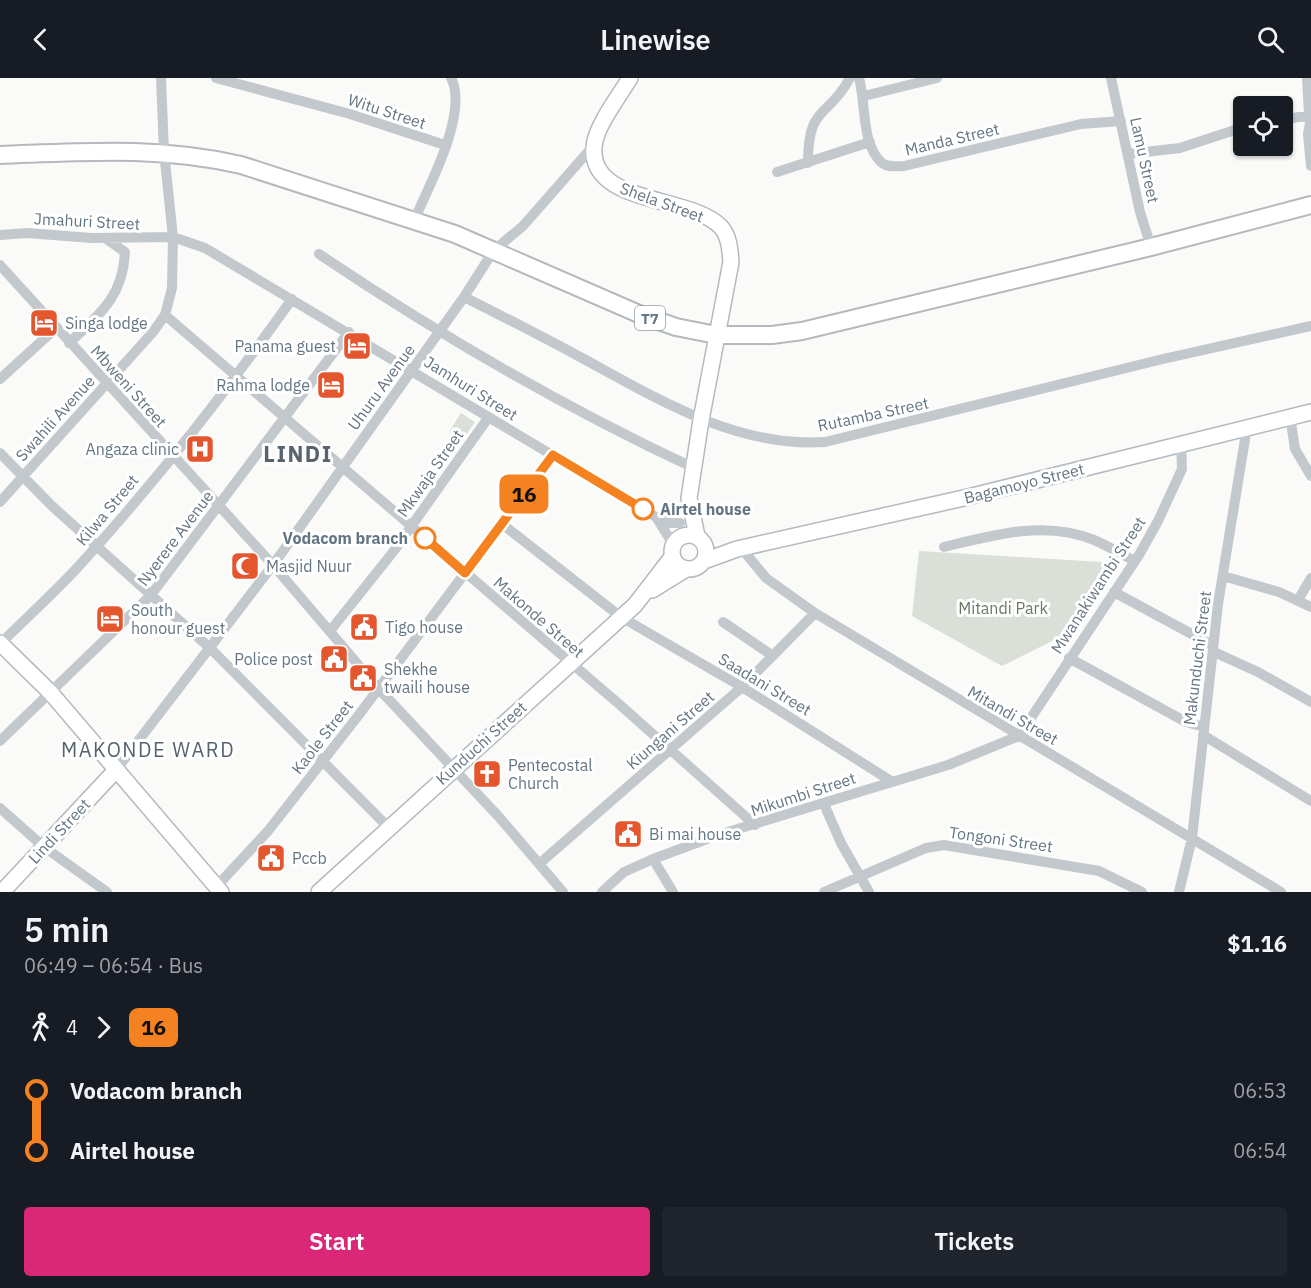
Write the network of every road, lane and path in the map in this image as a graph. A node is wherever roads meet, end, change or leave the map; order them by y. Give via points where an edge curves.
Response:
1 (161, 78) edge
2 (216, 78) edge
3 (451, 78) edge
4 (630, 78) edge
5 (850, 78) edge
6 (859, 78) edge
7 (937, 78) edge
8 (1111, 78) edge
9 (1307, 78) edge
10 (864, 96) junction
11 (1310, 116) edge
12 (1293, 118) edge
13 (1121, 121) junction
14 (1233, 131) edge
15 (870, 142) junction
16 (445, 145) junction
17 (594, 145) junction
18 (164, 152) junction
19 (1128, 154) junction
20 (0, 155) edge
21 (808, 162) junction
22 (1311, 166) edge
23 (777, 172) dead end
24 (1311, 205) edge
25 (414, 220) junction
26 (0, 235) edge
27 (173, 237) junction
28 (105, 238) junction
29 (1151, 247) junction
30 (494, 250) junction
31 (319, 254) dead end
32 (0, 267) edge
33 (464, 297) junction
34 (292, 299) junction
35 (165, 315) junction
36 (1311, 327) edge
37 (57, 328) junction
38 (349, 332) junction
39 (439, 333) junction
40 (716, 335) junction
41 (69, 343) junction
42 (412, 370) junction
43 (236, 376) junction
44 (0, 379) edge
45 (106, 384) junction
46 (1311, 412) edge
47 (1290, 416) junction
48 (488, 417) junction
49 (286, 419) junction
50 (701, 420) junction
51 (1247, 427) junction
52 (1181, 443) junction
53 (0, 453) edge
54 (172, 455) junction
55 (553, 455) junction
56 (342, 468) junction
57 (694, 468) junction
58 (1311, 476) edge
59 (22, 477) junction
60 (689, 498) junction
61 (0, 502) edge
62 (218, 506) junction
63 (656, 517) junction
64 (502, 524) junction
65 (411, 526) junction
66 (699, 537) junction
67 (676, 540) junction
68 (96, 546) junction
69 (944, 547) dead end
70 (739, 549) junction
71 (704, 561) junction
72 (1135, 561) junction
73 (273, 565) junction
74 (686, 569) junction
75 (465, 573) junction
76 (1223, 576) junction
77 (1311, 578) edge
78 (1114, 591) junction
79 (151, 595) junction
80 (645, 595) junction
81 (1298, 600) junction
82 (1311, 608) edge
83 (815, 613) junction
84 (621, 617) junction
85 (723, 622) dead end
86 (330, 631) junction
87 (0, 644) edge
88 (211, 649) junction
89 (1213, 649) junction
90 (773, 656) junction
91 (1069, 658) junction
92 (570, 663) junction
93 (742, 687) junction
94 (379, 688) junction
95 (50, 692) junction
96 (1311, 702) edge
97 (1204, 731) junction
98 (1019, 736) junction
99 (0, 741) edge
100 (670, 750) junction
101 (321, 761) junction
102 (454, 768) junction
103 (116, 770) junction
104 (891, 781) junction
105 (1311, 801) edge
106 (824, 804) junction
107 (0, 808) edge
108 (755, 825) junction
109 (388, 827) junction
110 (1192, 838) junction
111 (44, 847) junction
112 (653, 859) junction
113 (539, 864) junction
114 (858, 877) junction
115 (218, 889) edge
116 (2, 892) edge
117 (107, 892) edge
118 (319, 892) edge
119 (564, 892) edge
120 (602, 892) edge
121 (673, 892) edge
122 (824, 892) edge
123 (869, 892) edge
124 (1142, 892) edge
125 (1179, 892) edge
126 (1281, 892) edge

1 - 18 street, Swahili Avenue
2 - 16 street, Witu Street via 350,114
3 - 16 street via 455,114
4 - 17 main road
5 - 21 street via 810,127
6 - 10 street, Manda Street
7 - 10 street
8 - 13 street, Lamu Street
9 - 11 street
10 - 15 street, Manda Street
11 - 12 street
11 - 22 street
13 - 15 street, Manda Street via 1082,123 904,166 881,162
13 - 19 street, Lamu Street
14 - 19 street via 1180,148
15 - 21 street
16 - 25 street
17 - 30 street, Uhuru Avenue via 523,226
17 - 40 main road, Shela Street via 594,161 610,182 626,191 693,210 724,232 731,262
18 - 20 highway, T7
18 - 25 highway, T7 via 241,165
18 - 27 street, Swahili Avenue
19 - 29 street, Lamu Street
21 - 23 street
24 - 29 highway, T7
25 - 30 highway, T7
26 - 28 street, Jmahuri Street
27 - 28 street, Jmahuri Street
27 - 34 street, Jamhuri Street via 214,252
27 - 35 street, Swahili Avenue via 172,288
28 - 41 street via 125,252 122,278 108,305
29 - 40 highway, T7 via 802,331 772,336
30 - 33 street, Uhuru Avenue
30 - 40 highway, T7 via 639,314
31 - 39 street
32 - 37 street, Mbweni Street
33 - 39 street, Uhuru Avenue
33 - 50 street, Rutamba Street
34 - 38 street, Jamhuri Street
34 - 43 street, Kilwa Street
35 - 43 street, Makonde Street
35 - 45 street, Swahili Avenue
36 - 50 street, Rutamba Street via 1163,358 1087,380 825,442 766,437
37 - 41 street, Mbweni Street
37 - 44 street
38 - 42 street, Jamhuri Street
38 - 49 street, Nyerere Avenue
39 - 42 street, Uhuru Avenue
39 - 57 street via 636,441
40 - 50 main road, Shela Street
41 - 45 street, Mbweni Street
42 - 48 street, Jamhuri Street
42 - 56 street, Uhuru Avenue
43 - 49 street, Makonde Street
43 - 54 street, Kilwa Street
45 - 54 street, Mbweni Street
45 - 59 street, Swahili Avenue
46 - 47 main road, Bagamoyo Street
47 - 51 main road, Bagamoyo Street
47 - 58 street via 1295,449
48 - 55 street, Jamhuri Street
48 - 65 street, Mkwaja Street
49 - 56 street, Makonde Street
49 - 62 street, Nyerere Avenue
50 - 57 main road, Shela Street
51 - 52 main road, Bagamoyo Street
51 - 76 street, Makunduchi Street
52 - 70 main road, Bagamoyo Street
52 - 72 street, Mwanakiwambi Street via 1182,469
53 - 59 street
54 - 62 street, Mbweni Street
54 - 68 street, Kilwa Street
55 - 63 street, Jamhuri Street
55 - 64 street, Kaole Street
56 - 65 street, Makonde Street
56 - 73 street, Uhuru Avenue
57 - 60 main road, Shela Street
59 - 61 street, Swahili Avenue
59 - 68 street
60 - 66 main road
60 - 67 main road
62 - 73 street, Mbweni Street
62 - 79 street, Nyerere Avenue
63 - 67 street
63 - 67 street via 669,523
64 - 75 street, Kaole Street
64 - 84 street, Saadani Street
65 - 75 street, Makonde Street
65 - 86 street, Mkwaja Street
66 - 67 main road via 689,534
66 - 70 main road
66 - 71 main road via 706,551
67 - 74 main road via 677,564
67 - 80 main road
68 - 79 street
68 - 87 street, Kilwa Street
69 - 72 street via 1000,533 1054,531 1094,540
70 - 71 main road, Bagamoyo Street
70 - 83 street, Mitandi Street via 765,578
71 - 74 main road via 696,568
72 - 78 street, Mwanakiwambi Street
73 - 86 street, Mbweni Street
73 - 88 street, Uhuru Avenue
74 - 80 main road
75 - 92 street, Makonde Street
75 - 94 street, Kaole Street
76 - 81 street
76 - 89 street, Makunduchi Street
77 - 81 street
78 - 89 street
78 - 91 street, Mwanakiwambi Street
79 - 88 street
79 - 95 street, Nyerere Avenue
80 - 84 main road, Kunduchi Street
81 - 82 street
83 - 90 street, Kiungani Street
83 - 98 street, Mitandi Street
84 - 92 main road, Kunduchi Street
84 - 93 street, Saadani Street
85 - 90 street
86 - 94 street, Mbweni Street
87 - 95 main road
88 - 101 street
88 - 103 street, Uhuru Avenue
89 - 96 street
89 - 97 street, Makunduchi Street
90 - 93 street, Kiungani Street
91 - 97 street
91 - 98 street, Mwanakiwambi Street
92 - 100 street, Makonde Street
92 - 102 main road, Kunduchi Street
93 - 100 street, Kiungani Street
93 - 104 street, Saadani Street
94 - 101 street, Kaole Street
94 - 102 street, Mbweni Street
95 - 99 street, Nyerere Avenue
95 - 103 main road
97 - 105 street
97 - 110 street, Makunduchi Street
98 - 104 street, Mikumbi Street via 982,754
98 - 110 street, Mitandi Street
100 - 108 street, Makonde Street
100 - 113 street, Kiungani Street
101 - 109 street
101 - 115 street, Kaole Street
102 - 109 main road, Kunduchi Street
102 - 113 street, Mbweni Street
103 - 111 main road, Lindi Street
103 - 115 main road
104 - 106 street, Mikumbi Street
106 - 108 street, Mikumbi Street
106 - 114 street
107 - 111 street
108 - 112 street, Mikumbi Street
109 - 118 main road, Kunduchi Street
110 - 125 street, Makunduchi Street
110 - 126 street, Mitandi Street
111 - 116 main road, Lindi Street
111 - 117 street
112 - 120 street, Mikumbi Street via 624,872
112 - 121 street
113 - 119 street, Mbweni Street
114 - 122 street, Tongoni Street
114 - 123 street
114 - 124 street, Tongoni Street via 926,848 944,845 1100,871

